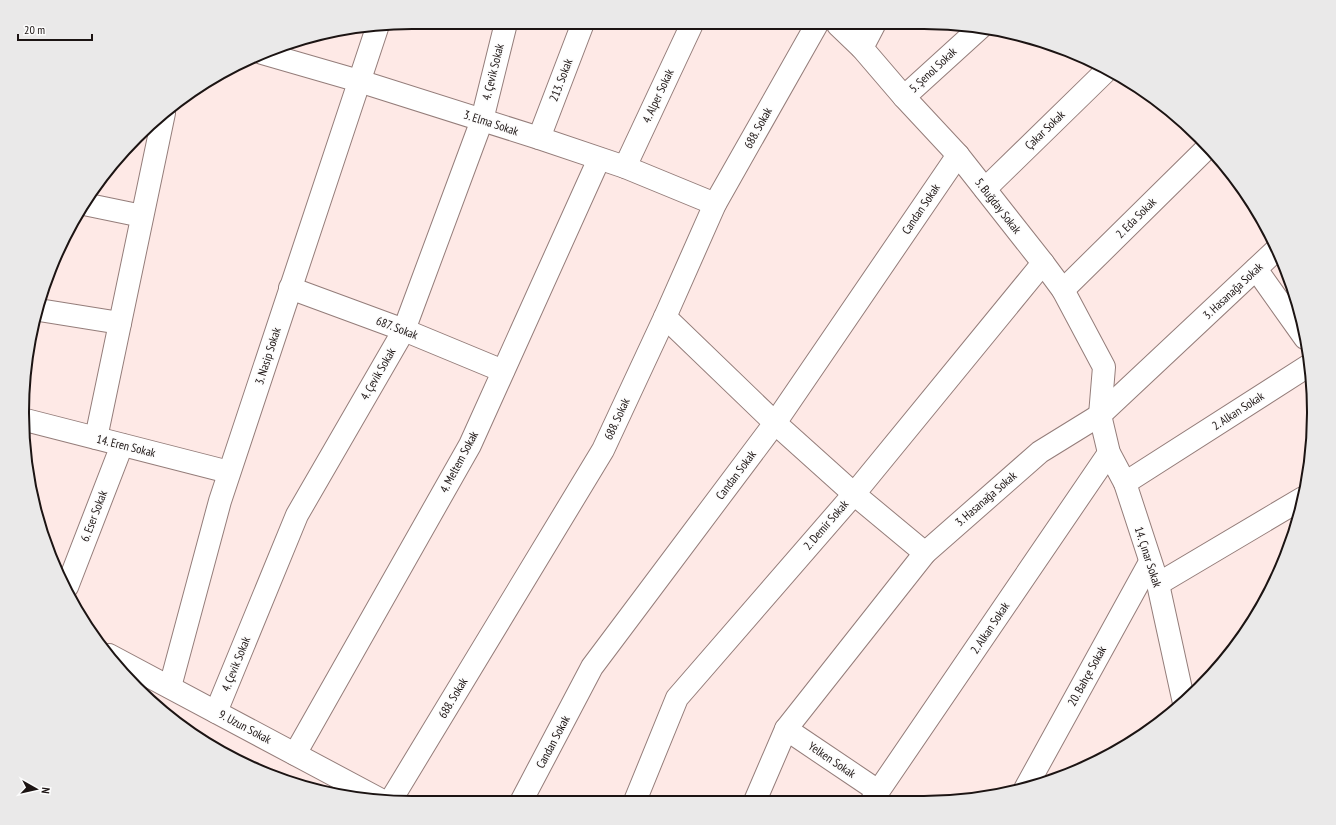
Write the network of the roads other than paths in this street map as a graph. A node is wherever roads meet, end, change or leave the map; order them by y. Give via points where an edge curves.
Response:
1 (505, 29) edge
2 (581, 29) edge
3 (690, 29) edge
4 (814, 29) edge
5 (843, 29) edge
6 (872, 29) edge
7 (376, 31) edge
8 (975, 32) edge
9 (862, 48) junction
10 (272, 56) edge
11 (1103, 74) edge
12 (359, 81) junction
13 (904, 97) junction
14 (482, 120) junction
15 (162, 123) edge
16 (538, 138) junction
17 (1203, 150) edge
18 (958, 155) junction
19 (599, 159) junction
20 (625, 167) junction
21 (984, 189) junction
22 (715, 204) junction
23 (90, 205) edge
24 (142, 216) junction
25 (1272, 254) edge
26 (1043, 263) junction
27 (1256, 269) junction
28 (290, 288) junction
29 (1063, 290) junction
30 (43, 311) edge
31 (665, 317) junction
32 (120, 323) junction
33 (1297, 327) edge
34 (404, 330) junction
35 (1304, 368) edge
36 (503, 371) junction
37 (1100, 414) junction
38 (29, 422) edge
39 (775, 423) junction
40 (96, 438) junction
41 (122, 445) junction
42 (1109, 453) junction
43 (229, 472) junction
44 (1125, 483) junction
45 (854, 494) junction
46 (1296, 502) edge
47 (925, 553) junction
48 (1150, 562) junction
49 (69, 582) edge
50 (1158, 584) junction
51 (121, 662) edge
52 (170, 687) junction
53 (1182, 695) edge
54 (216, 712) junction
55 (786, 729) junction
56 (294, 754) junction
57 (1030, 781) edge
58 (369, 794) edge
59 (394, 795) edge
60 (524, 796) edge
61 (636, 796) edge
62 (757, 796) edge
63 (874, 796) edge
64 (876, 796) edge

1 - 14 street, 4. Çevik Sokak
2 - 16 street, 213. Sokak
3 - 20 street, 4. Alper Sokak
4 - 22 street, 688. Sokak
5 - 9 street, 5. Buğday Sokak
6 - 9 street
7 - 12 street, 3. Nasip Sokak
8 - 13 street, 5. Şenol Sokak
9 - 13 street, 5. Buğday Sokak
10 - 12 street, 3. Elma Sokak
11 - 21 street, Çakar Sokak
12 - 14 street, 3. Elma Sokak
12 - 28 street, 3. Nasip Sokak
13 - 18 street, 5. Buğday Sokak
14 - 16 street, 3. Elma Sokak
14 - 34 street, 4. Çevik Sokak
15 - 24 street
16 - 19 street, 3. Elma Sokak
17 - 29 street, 2. Eda Sokak
18 - 21 street, 5. Buğday Sokak
18 - 39 street, Candan Sokak
19 - 20 street, 3. Elma Sokak
19 - 36 street, 4. Meltem Sokak
20 - 22 street, 3. Elma Sokak
21 - 26 street, 5. Buğday Sokak
22 - 31 street, 688. Sokak
23 - 24 street
24 - 32 street
25 - 27 street, 3. Hasanağa Sokak
26 - 29 street, 5. Buğday Sokak
26 - 45 street, 2. Demir Sokak
27 - 33 street
27 - 37 street, 3. Hasanağa Sokak
28 - 34 street, 687. Sokak
28 - 43 street, 3. Nasip Sokak
29 - 37 street, 5. Buğday Sokak via 1104,367
30 - 32 street
31 - 39 street
31 - 59 street, 688. Sokak via 603,450
32 - 40 street
34 - 36 street, 687. Sokak
34 - 54 street, 4. Çevik Sokak via 297,515
35 - 44 street, 2. Alkan Sokak
36 - 56 street, 4. Meltem Sokak via 470,445
37 - 42 street, 14. Çınar Sokak
37 - 47 street, 3. Hasanağa Sokak via 1040,452
38 - 40 street, 14. Eren Sokak
39 - 45 street
39 - 60 street, Candan Sokak via 592,667
40 - 41 street, 14. Eren Sokak
41 - 43 street, 14. Eren Sokak
41 - 49 street, 6. Eser Sokak
42 - 44 street, 14. Çınar Sokak
42 - 64 street, 2. Alkan Sokak
43 - 52 street, 3. Nasip Sokak
44 - 48 street, 14. Çınar Sokak
45 - 47 street
45 - 61 street, 2. Demir Sokak via 677,698
46 - 50 street
47 - 55 street, 3. Hasanağa Sokak
48 - 50 street, 14. Çınar Sokak
48 - 57 street, 20. Bahçe Sokak
50 - 53 street, 14. Çınar Sokak
51 - 52 street, 9. Uzun Sokak
52 - 54 street, 9. Uzun Sokak
54 - 56 street, 9. Uzun Sokak
55 - 62 street, 3. Hasanağa Sokak
55 - 63 street, Yelken Sokak
56 - 58 street, 9. Uzun Sokak

